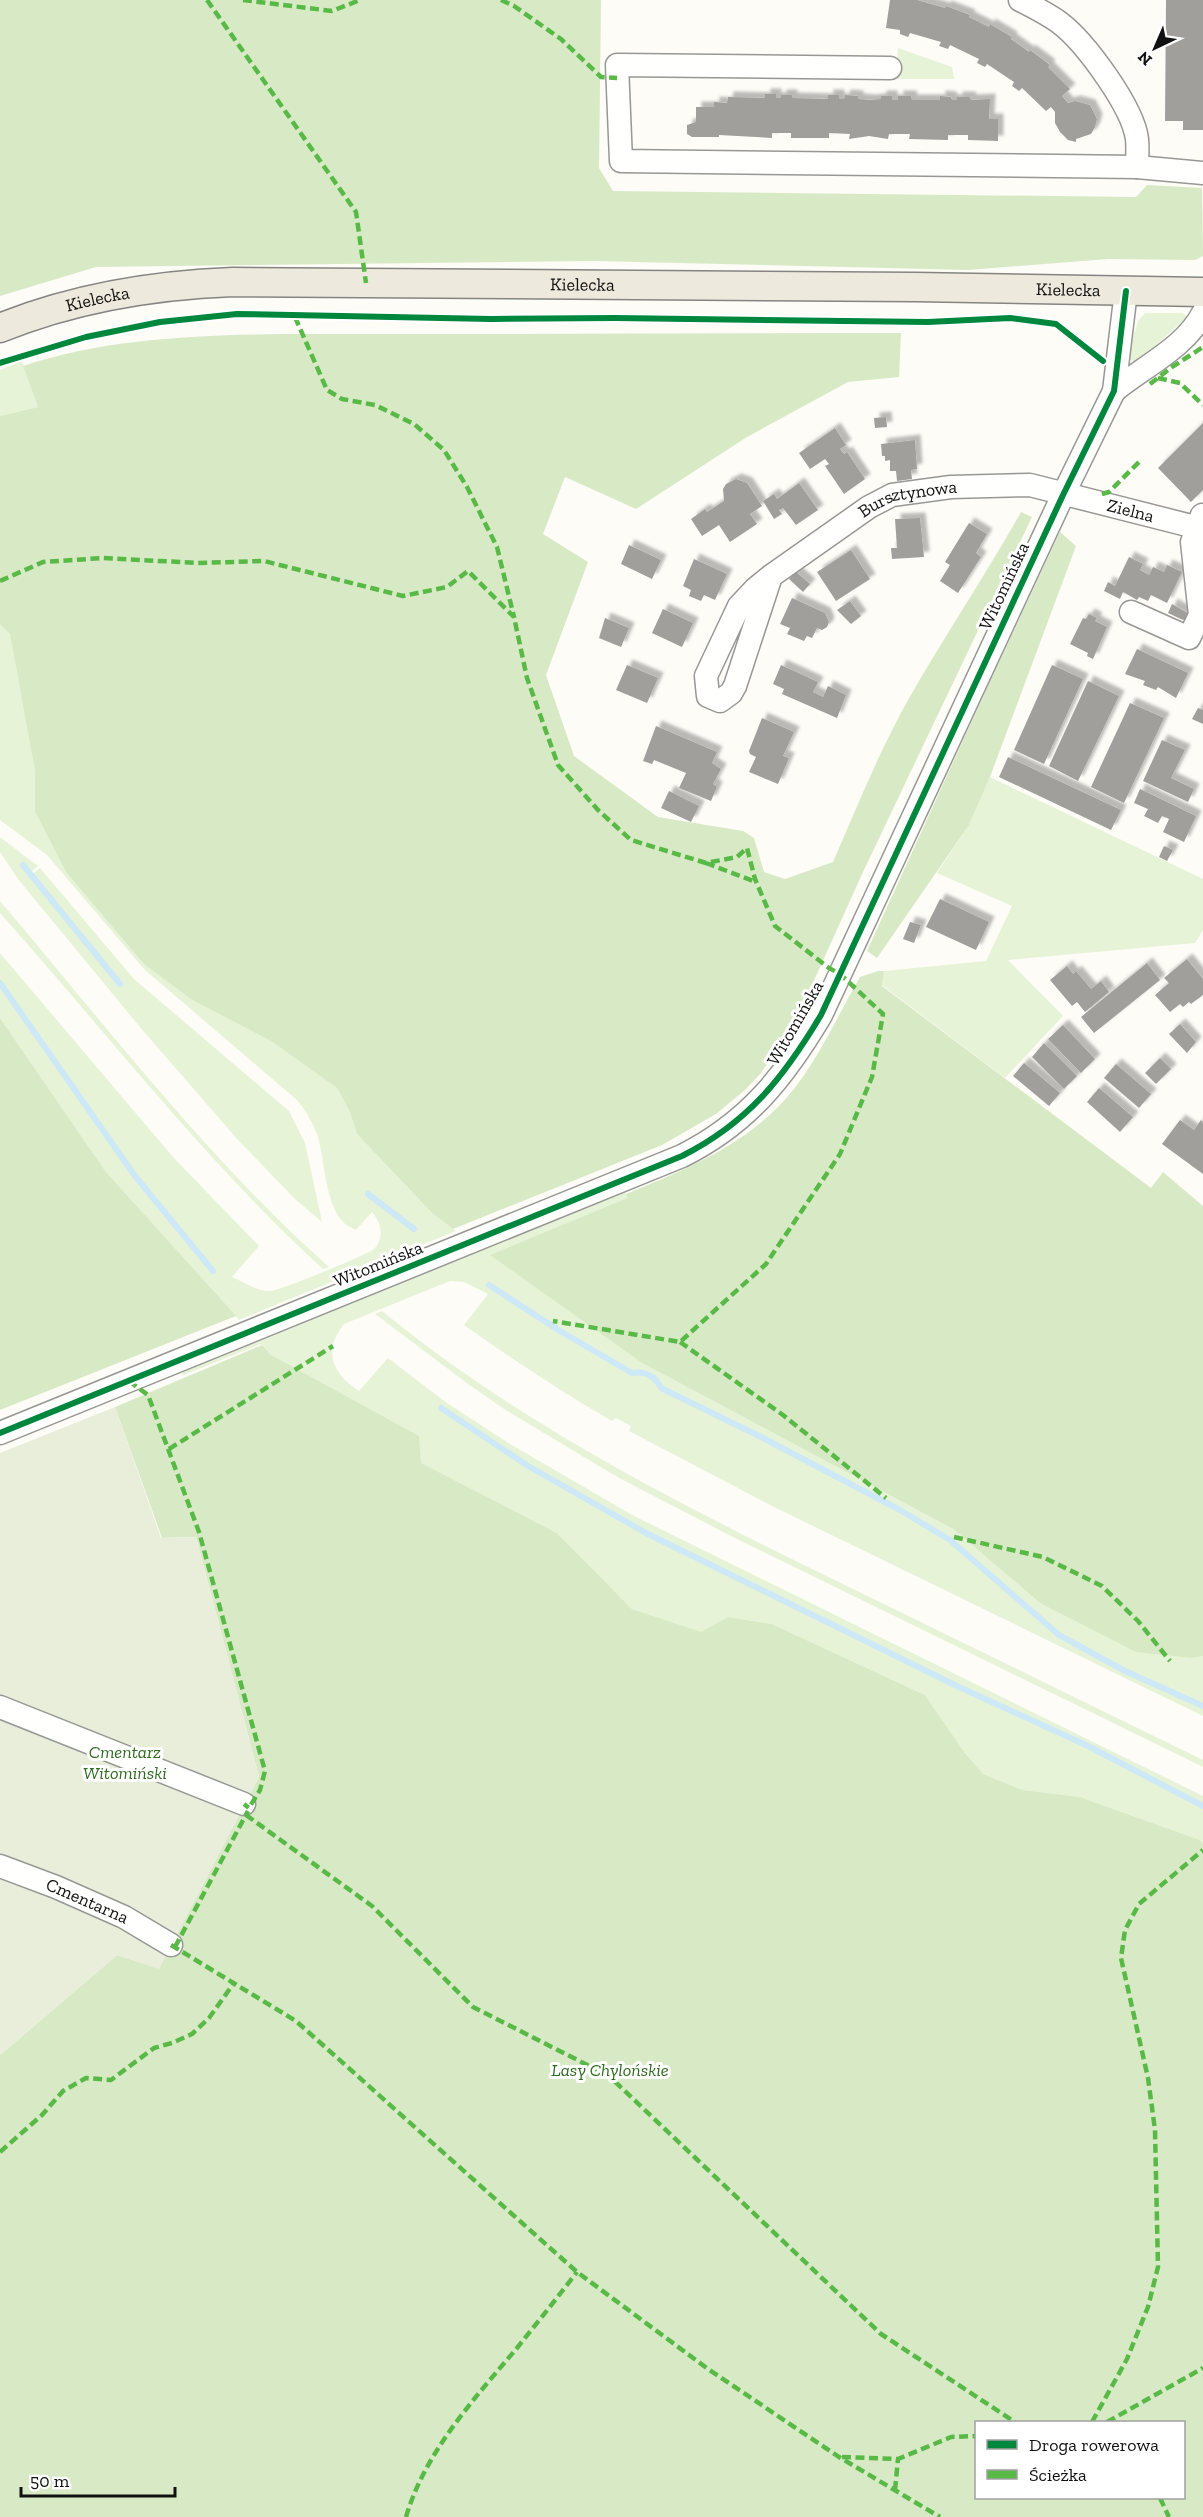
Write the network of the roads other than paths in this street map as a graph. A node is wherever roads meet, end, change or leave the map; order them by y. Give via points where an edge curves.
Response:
1 (1020, 0) edge
2 (890, 68) dead end
3 (1137, 167) junction
4 (1203, 173) edge
5 (1126, 291) junction
6 (1203, 292) edge
7 (1203, 313) edge
8 (0, 328) edge
9 (1114, 391) junction
10 (1063, 495) junction
11 (1201, 524) edge
12 (771, 576) junction
13 (1131, 612) dead end
14 (0, 1433) edge
15 (0, 1707) edge
16 (244, 1804) dead end
17 (0, 1866) edge
18 (171, 1945) dead end

1 - 3 street via 1076,37 1106,77 1134,126
2 - 3 street via 617,65 621,161
3 - 4 street
5 - 6 main road, Kielecka
5 - 8 main road, Kielecka via 222,283 149,289 84,301
5 - 9 street, Witomińska
7 - 9 street, Witomińska via 1176,344
9 - 10 street, Witomińska
10 - 11 street, Zielna
10 - 12 street, Bursztynowa via 1030,485 951,487 892,495
10 - 14 street, Witomińska via 821,1015 782,1076 741,1118 708,1143 682,1156
11 - 13 street, Zielna via 1192,542 1200,615 1189,638
12 - 12 street, Bursztynowa via 739,606 723,637 706,676 706,690 713,699 725,698 735,686
15 - 16 street
17 - 18 street, Cmentarna via 124,1917

